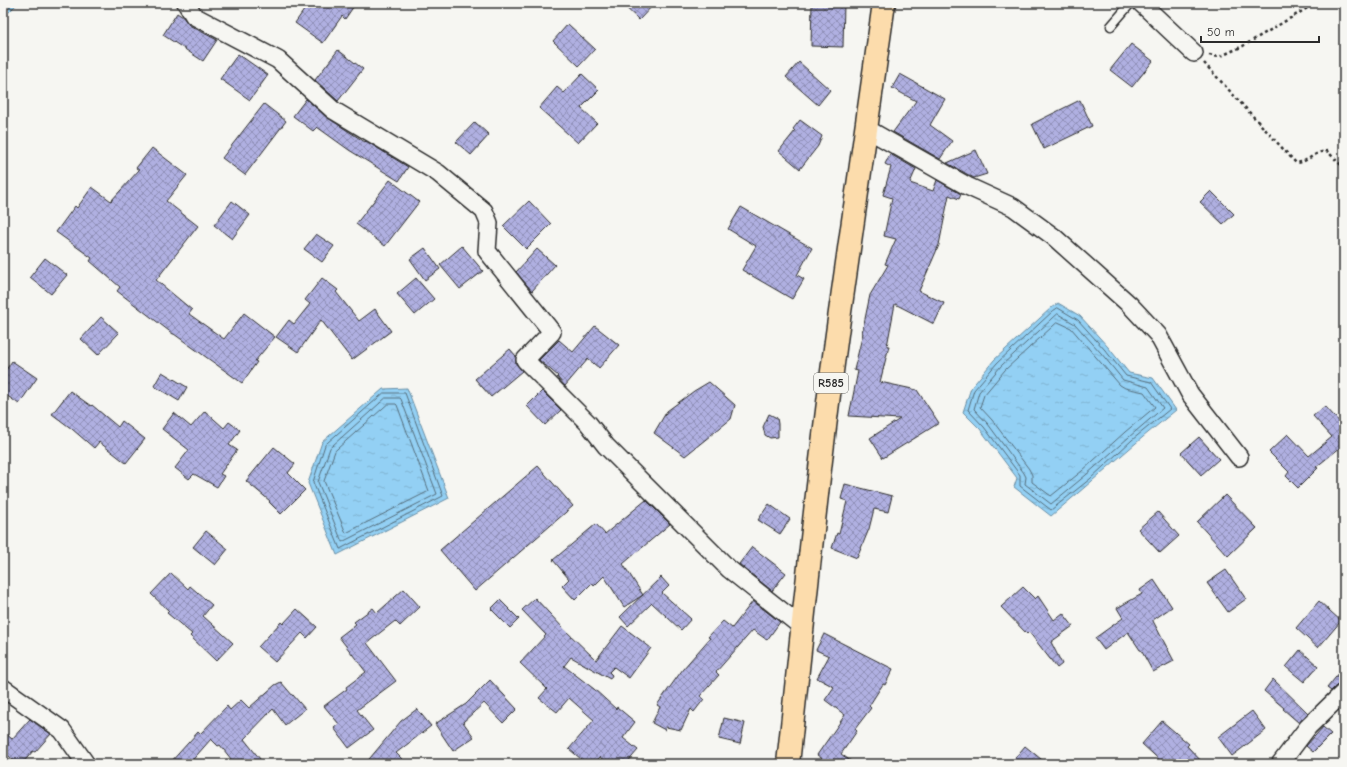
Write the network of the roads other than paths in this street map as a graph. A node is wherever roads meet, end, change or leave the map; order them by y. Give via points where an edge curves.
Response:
1 (186, 3) edge
2 (884, 3) edge
3 (1131, 3) edge
4 (1141, 3) edge
5 (1110, 26) dead end
6 (1194, 53) road end
7 (867, 129) junction
8 (1239, 456) dead end
9 (802, 627) junction
10 (3, 688) edge
11 (1344, 692) edge
12 (790, 763) edge
13 (86, 764) edge
14 (1280, 764) edge

1 - 9 street via 194,16 278,60 333,110 438,173 484,210 489,223 487,252 552,332 525,360 588,423 606,446 729,569
2 - 7 main road, R585
3 - 5 lane
4 - 6 street
7 - 8 street via 967,186 1013,207 1054,237 1130,305 1158,335 1190,394
7 - 9 main road, R585 via 840,313
9 - 12 main road, R585
10 - 13 street via 62,730
11 - 14 street via 1308,727

